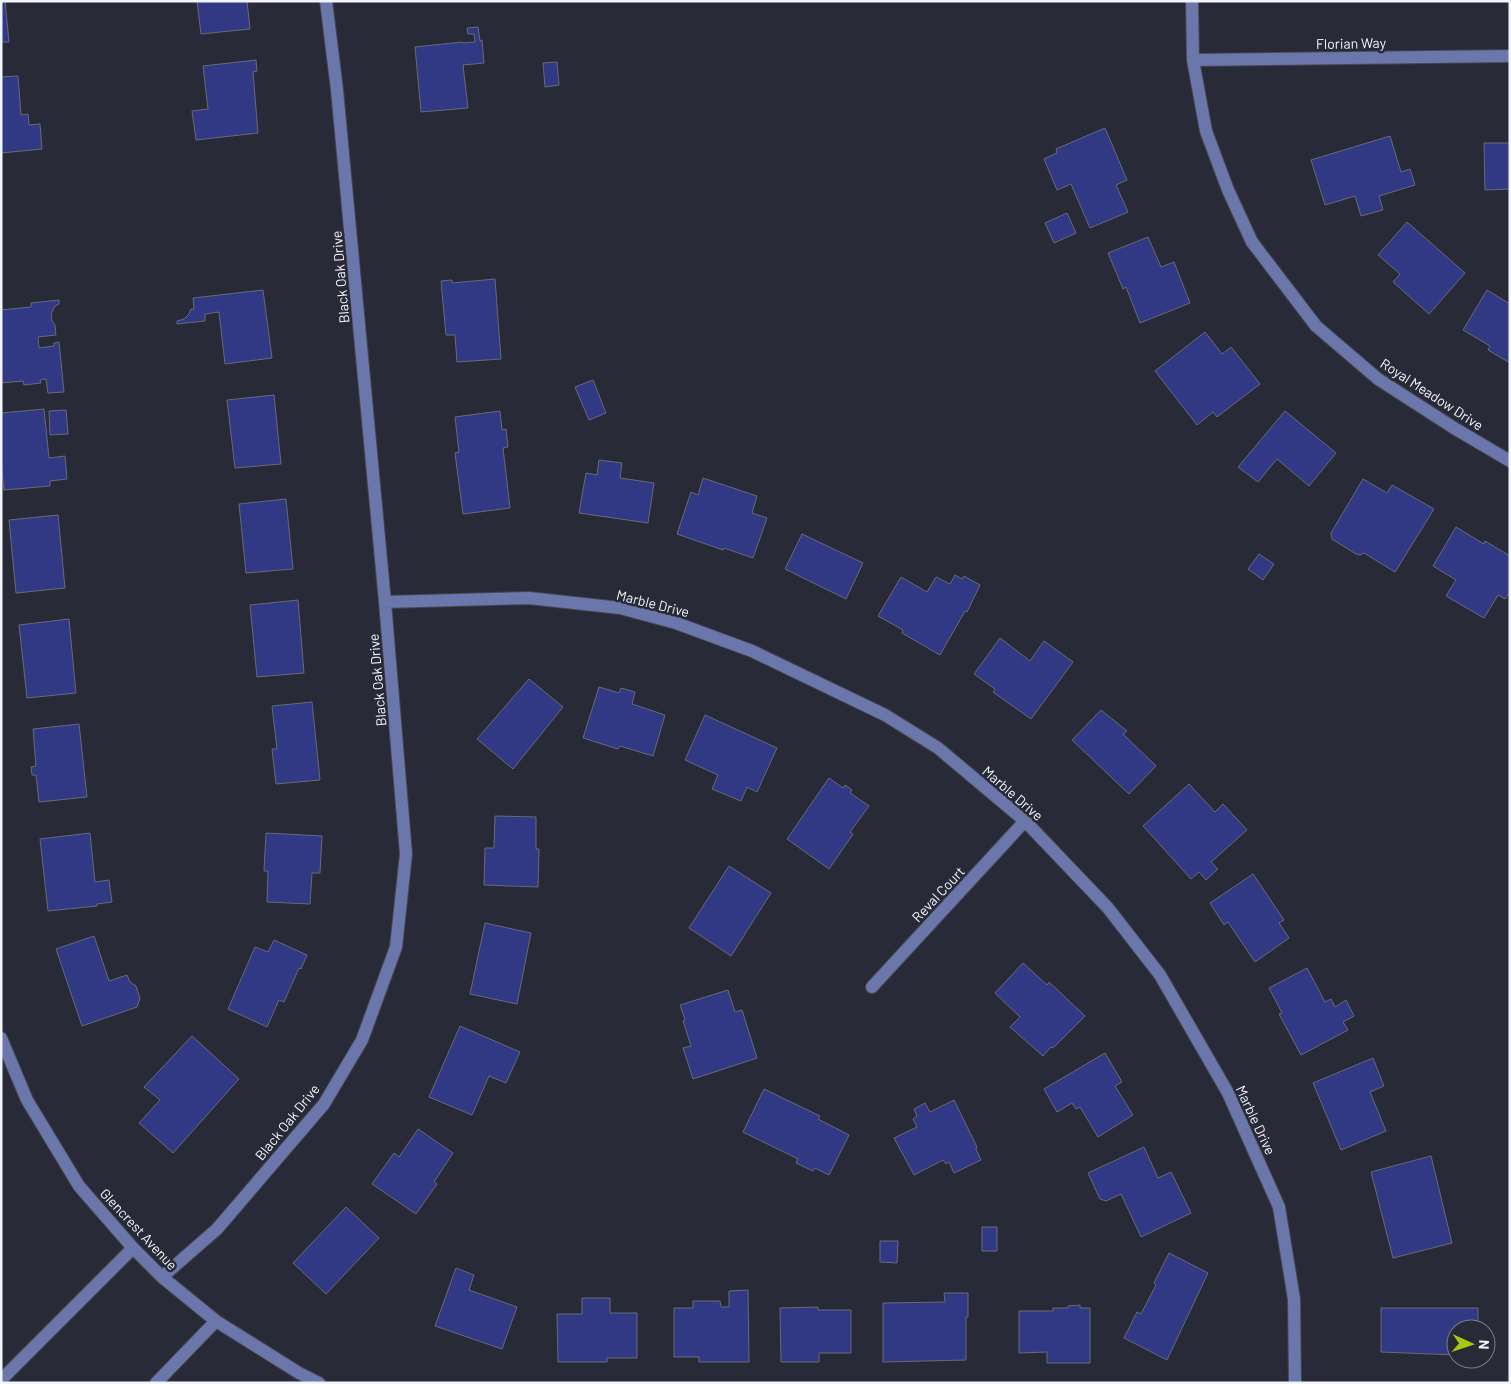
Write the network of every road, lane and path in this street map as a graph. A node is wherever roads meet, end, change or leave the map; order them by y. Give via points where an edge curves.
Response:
1 (326, 1) edge
2 (1192, 1) edge
3 (1510, 56) edge
4 (1193, 60) junction
5 (1510, 461) edge
6 (385, 602) junction
7 (1025, 821) junction
8 (872, 987) dead end
9 (1, 1038) edge
10 (133, 1248) junction
11 (162, 1277) junction
12 (216, 1321) junction
13 (1, 1380) edge
14 (156, 1383) edge
15 (319, 1383) edge
16 (1295, 1383) edge

1 - 6 street, Black Oak Drive
2 - 4 street, Royal Meadow Drive
3 - 4 street, Florian Way
4 - 5 street, Royal Meadow Drive via 1206,131 1252,242 1316,326 1378,379
6 - 7 street, Marble Drive via 529,598 620,608 676,623 752,651 885,715 938,748
6 - 11 street, Black Oak Drive via 406,854 396,947 362,1040 324,1104 217,1229
7 - 8 street, Reval Court
7 - 16 street, Marble Drive via 1108,908 1160,975 1228,1093 1279,1207 1294,1299
9 - 10 street, Glencrest Avenue via 27,1100 79,1186
10 - 11 street, Glencrest Avenue
10 - 13 street
11 - 12 street, Glencrest Avenue
12 - 14 street
12 - 15 street, Glencrest Avenue

